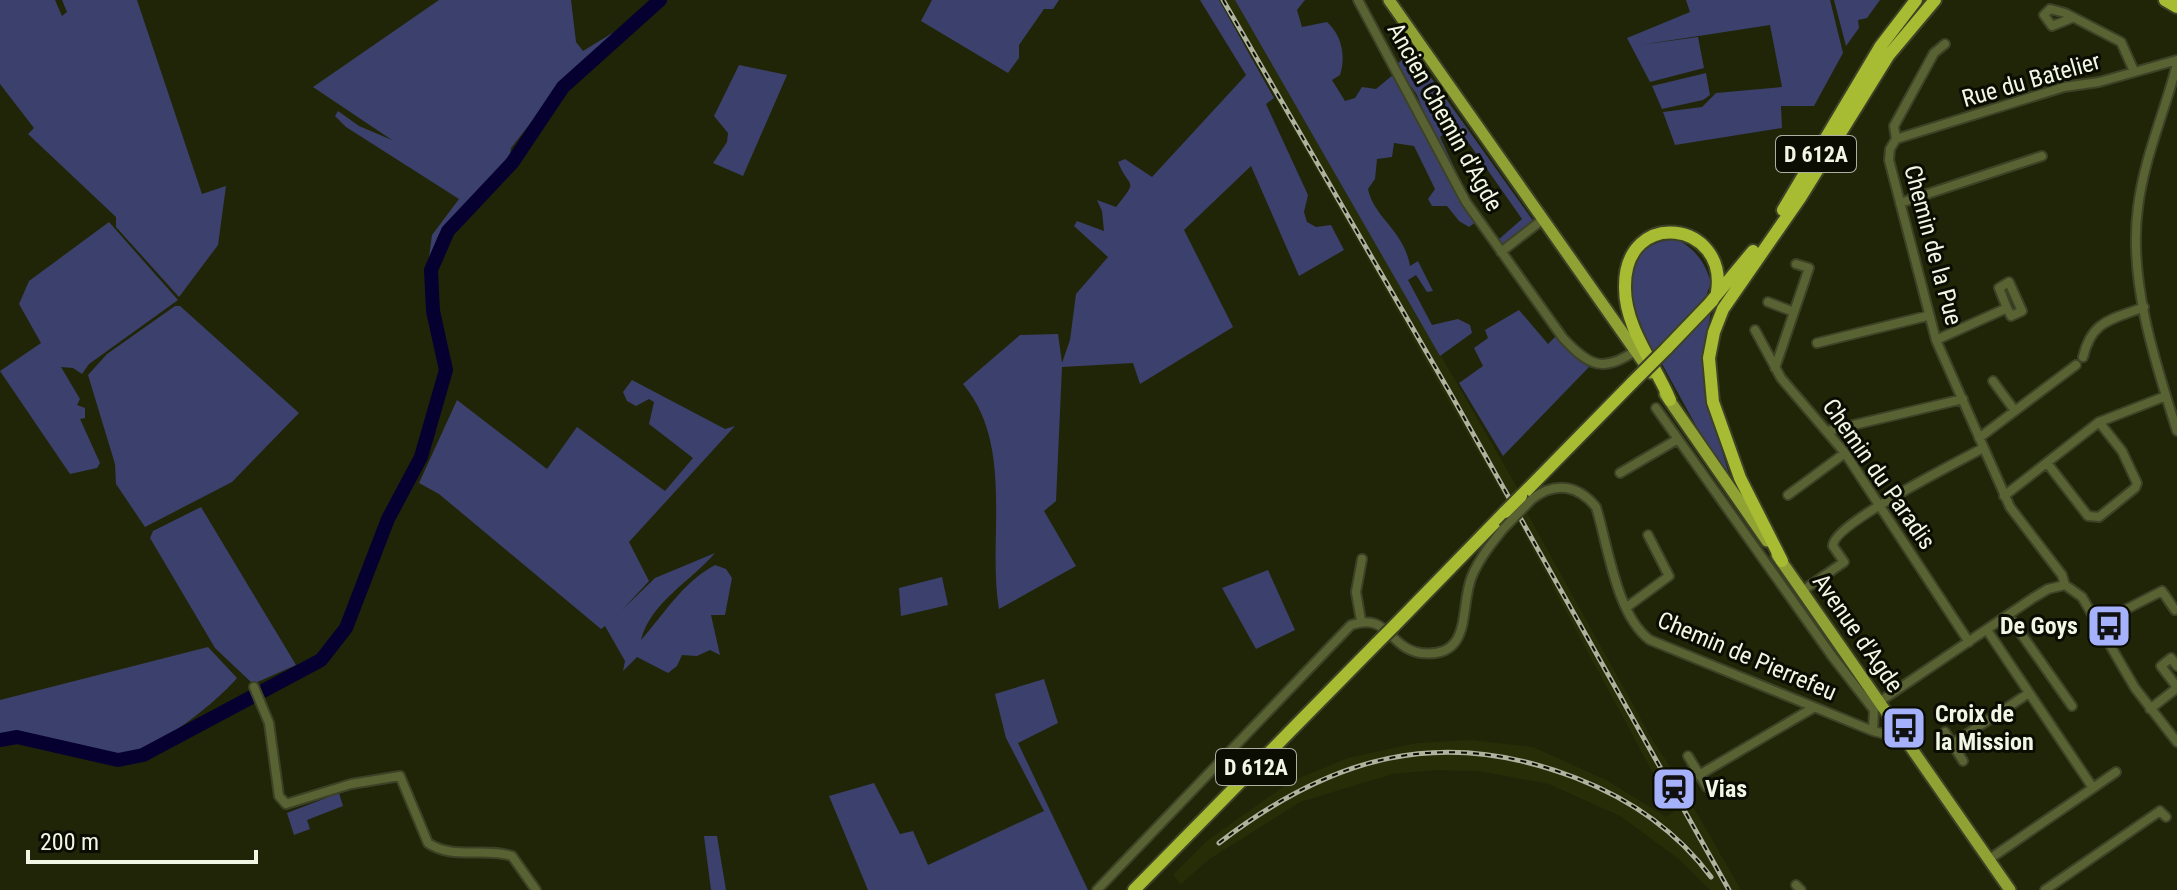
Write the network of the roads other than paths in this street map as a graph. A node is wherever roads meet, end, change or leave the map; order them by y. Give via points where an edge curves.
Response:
1 (1358, 0) edge
2 (1389, 0) edge
3 (1916, 0) edge
4 (1935, 0) edge
5 (2165, 0) edge
6 (2177, 7) edge
7 (2072, 18) dead end
8 (1945, 44) dead end
9 (2177, 62) edge
10 (2134, 71) junction
11 (1896, 139) junction
12 (2042, 156) dead end
13 (1900, 203) junction
14 (1542, 220) junction
15 (1766, 246) junction
16 (1501, 252) junction
17 (1796, 264) dead end
18 (1717, 292) junction
19 (1768, 302) dead end
20 (1709, 304) junction
21 (2144, 307) junction
22 (2007, 308) dead end
23 (1794, 312) junction
24 (1927, 316) junction
25 (1755, 330) dead end
26 (1936, 340) junction
27 (1817, 343) dead end
28 (1635, 351) junction
29 (2083, 357) dead end
30 (2076, 365) dead end
31 (1775, 368) junction
32 (1993, 381) dead end
33 (2166, 396) junction
34 (1963, 399) junction
35 (1670, 400) junction
36 (1656, 408) dead end
37 (2015, 411) junction
38 (2099, 422) junction
39 (1828, 431) junction
40 (2177, 431) edge
41 (1979, 438) junction
42 (1678, 439) junction
43 (1983, 448) junction
44 (1845, 453) junction
45 (2047, 463) junction
46 (1620, 473) dead end
47 (1788, 495) dead end
48 (2004, 496) junction
49 (1526, 497) junction
50 (1879, 506) junction
51 (1648, 535) dead end
52 (1362, 559) dead end
53 (1782, 561) junction
54 (2065, 585) junction
55 (1802, 591) junction
56 (1627, 607) junction
57 (2175, 610) dead end
58 (2008, 615) junction
59 (1361, 621) junction
60 (2099, 623) junction
61 (1987, 630) junction
62 (1969, 642) junction
63 (2177, 666) edge
64 (254, 687) dead end
65 (2177, 687) edge
66 (2029, 693) junction
67 (1879, 702) junction
68 (2072, 706) dead end
69 (1813, 708) junction
70 (2150, 709) junction
71 (1873, 731) junction
72 (1898, 731) junction
73 (1945, 732) dead end
74 (2177, 742) edge
75 (1952, 744) junction
76 (1688, 756) dead end
77 (1963, 761) dead end
78 (2116, 772) dead end
79 (1699, 775) junction
80 (1707, 787) dead end
81 (2093, 788) junction
82 (2166, 817) dead end
83 (1988, 860) junction
84 (536, 890) edge
85 (1097, 890) edge
86 (1134, 890) edge
87 (2010, 890) edge
88 (2045, 890) edge

1 - 16 street, Ancien Chemin d'Agde via 1466,202
2 - 14 main road, Avenue d'Agde
3 - 18 highway, D 612A via 1880,47 1779,216
4 - 15 highway, D 612A via 1888,56
5 - 6 highway
7 - 10 street via 2121,42
8 - 11 street, Chemin de la Pue via 1934,53 1894,126
9 - 10 street, Rue du Batelier
9 - 21 street via 2138,203 2136,254
10 - 11 street, Rue du Batelier
11 - 13 street, Chemin de la Pue via 1889,160
12 - 13 street
13 - 24 street, Chemin de la Pue
14 - 16 street, Ancien Chemin d'Agde
14 - 28 main road, Avenue d'Agde
15 - 20 highway, D 612A
15 - 53 highway via 1723,309 1714,332 1709,382 1740,478
16 - 28 street, Ancien Chemin d'Agde via 1575,351 1603,366 1615,365
17 - 23 street via 1809,268
18 - 20 highway, D 612A
18 - 35 highway via 1710,257 1682,231 1661,232 1643,241 1629,261 1624,286 1628,308
19 - 23 street
20 - 49 highway, D 612A, bridge
21 - 29 street via 2097,326 2088,336
21 - 33 street
22 - 26 street
23 - 31 street
24 - 26 street, Chemin de la Pue
24 - 27 street
25 - 31 street, Chemin du Paradis
26 - 34 street, Chemin de la Pue
28 - 35 main road, Avenue d'Agde
30 - 37 street
31 - 39 street, Chemin du Paradis
32 - 37 street
33 - 38 street
33 - 40 street
34 - 39 street
34 - 41 street, Chemin de la Pue
35 - 53 main road, Avenue d'Agde
36 - 42 street
37 - 41 street
38 - 45 street
38 - 45 street via 2136,478 2135,488 2099,517 2088,516
39 - 44 street, Chemin du Paradis
41 - 43 street, Chemin de la Pue
42 - 46 street
42 - 71 street via 1874,710
43 - 48 street, Chemin de la Pue
43 - 50 street
44 - 47 street
44 - 50 street, Chemin du Paradis
45 - 48 street
48 - 54 street, Chemin de la Pue
49 - 56 street, Chemin de Pierrefeu via 1554,487 1587,496 1596,507
49 - 59 street, bridge via 1471,577 1456,641 1435,652 1407,649 1378,623
49 - 86 highway, D 612A, bridge via 1505,512
50 - 55 street via 1833,540 1844,562
50 - 62 street, Chemin du Paradis
51 - 56 street via 1669,576
52 - 59 street via 1356,592
53 - 55 main road, Avenue d'Agde
54 - 58 street via 2048,589
54 - 60 street, Chemin de la Pue via 2080,593
55 - 67 main road, Avenue d'Agde
56 - 69 street, Chemin de Pierrefeu via 1650,640
57 - 60 street via 2162,591
58 - 61 street
58 - 68 street
59 - 85 street, D 612A via 1338,638
60 - 70 street, Chemin de la Pue
61 - 62 street
61 - 66 street
62 - 67 street
63 - 65 street via 2171,658 2161,666
64 - 84 street via 269,723 279,796 286,804 400,776 428,843 447,852 512,856
65 - 70 street
66 - 75 street
66 - 81 street
67 - 72 main road, Avenue d'Agde
69 - 71 street, Chemin de Pierrefeu
69 - 79 street
70 - 74 street, Chemin de la Pue
71 - 72 street, Chemin de Pierrefeu
72 - 83 main road, Avenue d'Agde
73 - 75 street
75 - 77 street
76 - 79 street
78 - 81 street
79 - 80 street
81 - 83 street
82 - 88 street via 2160,811
83 - 87 main road, Avenue d'Agde

